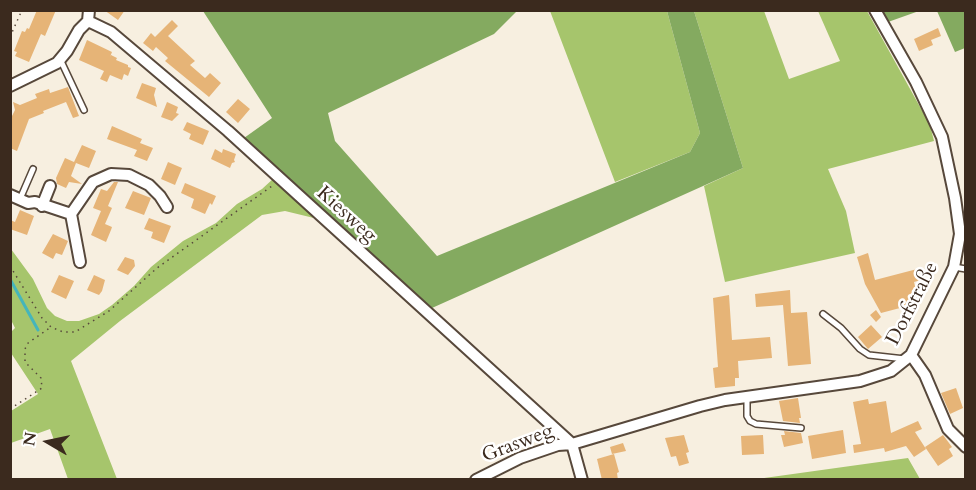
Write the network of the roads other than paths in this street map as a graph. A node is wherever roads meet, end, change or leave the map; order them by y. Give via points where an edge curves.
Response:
1 (875, 10) edge
2 (88, 16) edge
3 (60, 59) junction
4 (10, 86) edge
5 (84, 110) dead end
6 (33, 169) dead end
7 (50, 186) dead end
8 (15, 197) edge
9 (42, 206) junction
10 (167, 207) dead end
11 (71, 214) junction
12 (963, 233) edge
13 (81, 262) dead end
14 (954, 267) junction
15 (966, 269) edge
16 (823, 314) dead end
17 (909, 357) junction
18 (747, 397) junction
19 (801, 428) dead end
20 (572, 444) junction
21 (966, 447) edge
22 (476, 480) edge
23 (582, 480) edge

1 - 12 street, Dorfstraße via 942,137
2 - 3 street
2 - 20 street, Kiesweg via 228,131
3 - 4 street
3 - 5 lane
6 - 8 lane
7 - 9 street
8 - 9 street
9 - 11 street
10 - 11 street via 149,185 129,175 111,174 93,182
11 - 13 street
12 - 14 street, Dorfstraße
14 - 15 lane
14 - 17 street, Dorfstraße
16 - 17 lane via 869,355
17 - 18 street, Dorfstraße via 891,371 860,381
17 - 21 street via 925,375 948,429
18 - 19 lane via 750,421
18 - 20 street, Dorfstraße via 700,406
20 - 22 street, Grasweg via 520,458
20 - 23 street

